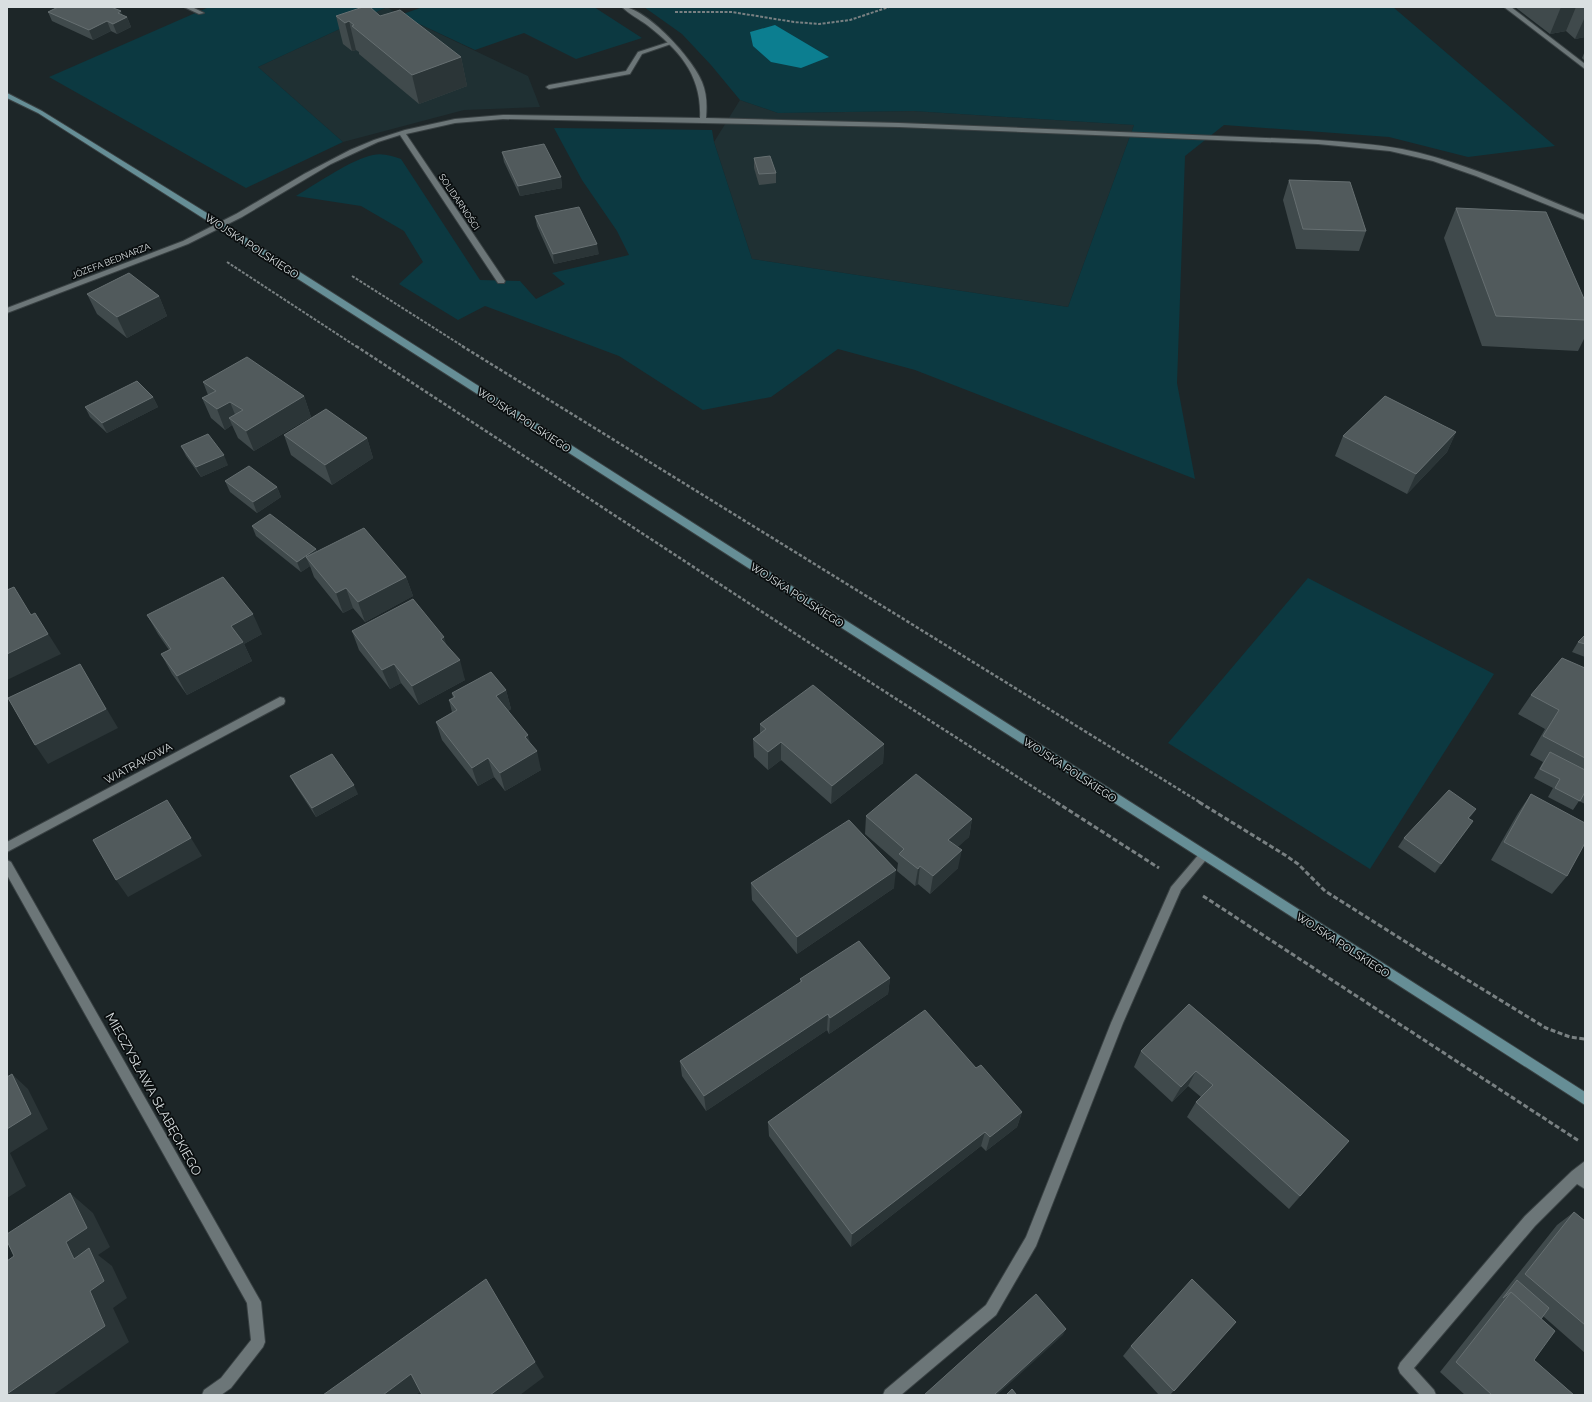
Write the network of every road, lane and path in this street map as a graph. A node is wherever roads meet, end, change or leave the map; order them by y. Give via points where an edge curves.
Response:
1 (187, 7) edge
2 (625, 7) edge
3 (889, 7) edge
4 (1507, 7) edge
5 (201, 13) dead end
6 (642, 19) junction
7 (671, 42) junction
8 (1585, 67) edge
9 (549, 87) dead end
10 (7, 95) edge
11 (703, 120) junction
12 (402, 133) junction
13 (1585, 218) edge
14 (220, 225) junction
15 (192, 240) junction
16 (350, 275) dead end
17 (501, 281) dead end
18 (7, 311) edge
19 (280, 701) dead end
20 (7, 846) edge
21 (1204, 856) junction
22 (7, 865) edge
23 (1182, 882) junction
24 (1585, 1039) edge
25 (1585, 1100) edge
26 (1585, 1145) edge
27 (1582, 1175) edge
28 (209, 1395) edge
29 (890, 1395) edge
30 (1429, 1395) edge

1 - 5 street
2 - 6 street
3 - 6 path via 868,15 825,24 703,10 666,13
4 - 8 street
6 - 7 street
7 - 9 street via 640,53 628,73
7 - 11 street via 696,73 704,96
10 - 14 street, WOJSKA POLSKIEGO via 40,112
11 - 12 street, JÓZEFA BEDNARZA via 483,117 438,123
11 - 13 street, JÓZEFA BEDNARZA via 899,125 1379,147 1415,154 1464,170
12 - 14 street, JÓZEFA BEDNARZA via 347,154
12 - 17 street, SOLIDARNOŚCI
14 - 15 street, JÓZEFA BEDNARZA
14 - 21 street, WOJSKA POLSKIEGO
15 - 18 street, JÓZEFA BEDNARZA
15 - 23 path via 828,655
16 - 24 path via 536,393 1285,855 1298,864 1325,891 1451,970 1546,1028 1562,1035
19 - 20 street, WIATRAKOWA
21 - 23 street
21 - 25 street, WOJSKA POLSKIEGO
22 - 28 street, MIECZYSŁAWA SŁABĘCKIEGO via 254,1302 258,1342 226,1383
23 - 26 path
23 - 29 street via 1177,887 1117,1023 1031,1242 991,1310
27 - 30 street via 1530,1221 1405,1368

